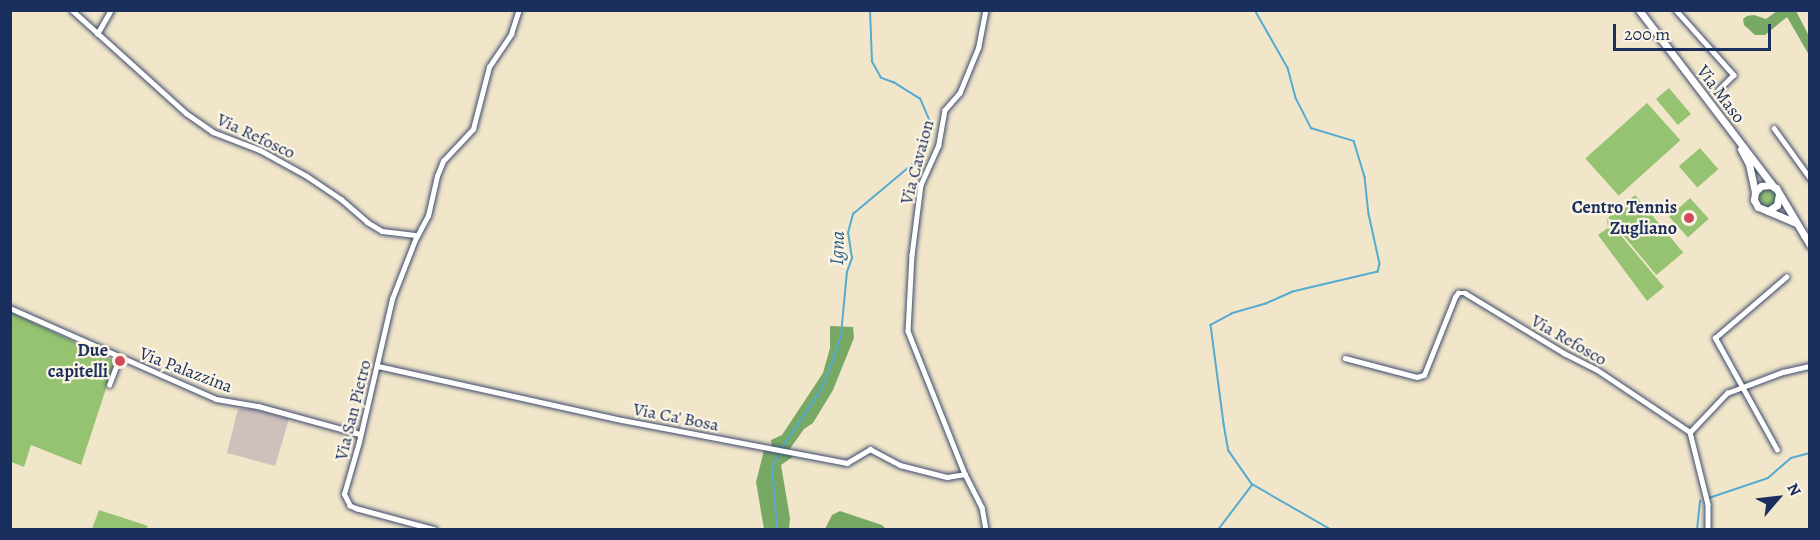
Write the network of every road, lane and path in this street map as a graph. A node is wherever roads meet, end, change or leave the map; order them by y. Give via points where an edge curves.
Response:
1 (72, 10) edge
2 (111, 10) edge
3 (519, 10) edge
4 (986, 10) edge
5 (1639, 10) edge
6 (1676, 10) edge
7 (97, 34) junction
8 (1719, 90) dead end
9 (1774, 128) dead end
10 (1736, 139) junction
11 (1809, 178) edge
12 (1774, 187) junction
13 (1755, 192) junction
14 (1779, 194) junction
15 (1768, 211) junction
16 (1796, 223) junction
17 (417, 235) junction
18 (1809, 245) edge
19 (1786, 277) dead end
20 (10, 308) edge
21 (119, 358) junction
22 (1346, 358) dead end
23 (378, 366) junction
24 (1809, 366) edge
25 (108, 385) dead end
26 (1742, 386) junction
27 (1690, 432) junction
28 (360, 434) junction
29 (1777, 450) dead end
30 (965, 474) junction
31 (435, 530) edge
32 (986, 530) edge
33 (1708, 530) edge

1 - 7 street, Via Refosco
2 - 7 street
3 - 17 street, Via San Pietro via 511,34 489,67 473,129 443,161 428,216
4 - 30 street, Via Cavaion via 979,47 960,93 945,110 939,145 921,185 908,331
5 - 10 main road, Via Maso
6 - 8 street, Via Maso via 1734,75
7 - 17 street, Via Refosco via 213,132 260,150 307,176 382,231
9 - 11 street
10 - 12 main road
10 - 13 main road via 1749,164
12 - 13 main road via 1761,186
12 - 14 main road
13 - 15 main road via 1755,204
14 - 15 main road via 1778,205
14 - 16 main road
15 - 16 main road
16 - 18 main road
17 - 23 street, Via San Pietro via 392,299
19 - 26 street via 1716,334
20 - 21 street, Via Palazzina
21 - 25 street
21 - 28 street, Via Palazzina via 216,399 258,406
22 - 27 street, Via Refosco via 1417,377 1424,375 1455,297 1465,293 1596,369
23 - 28 street, Via San Pietro
23 - 30 street, Via Ca' Bosa via 622,420 847,463 870,449 900,465 947,477
24 - 26 street
26 - 27 street via 1719,398
26 - 29 street
27 - 33 street via 1708,504
28 - 31 street, Via San Pietro via 344,494 350,506
30 - 32 street via 981,507

